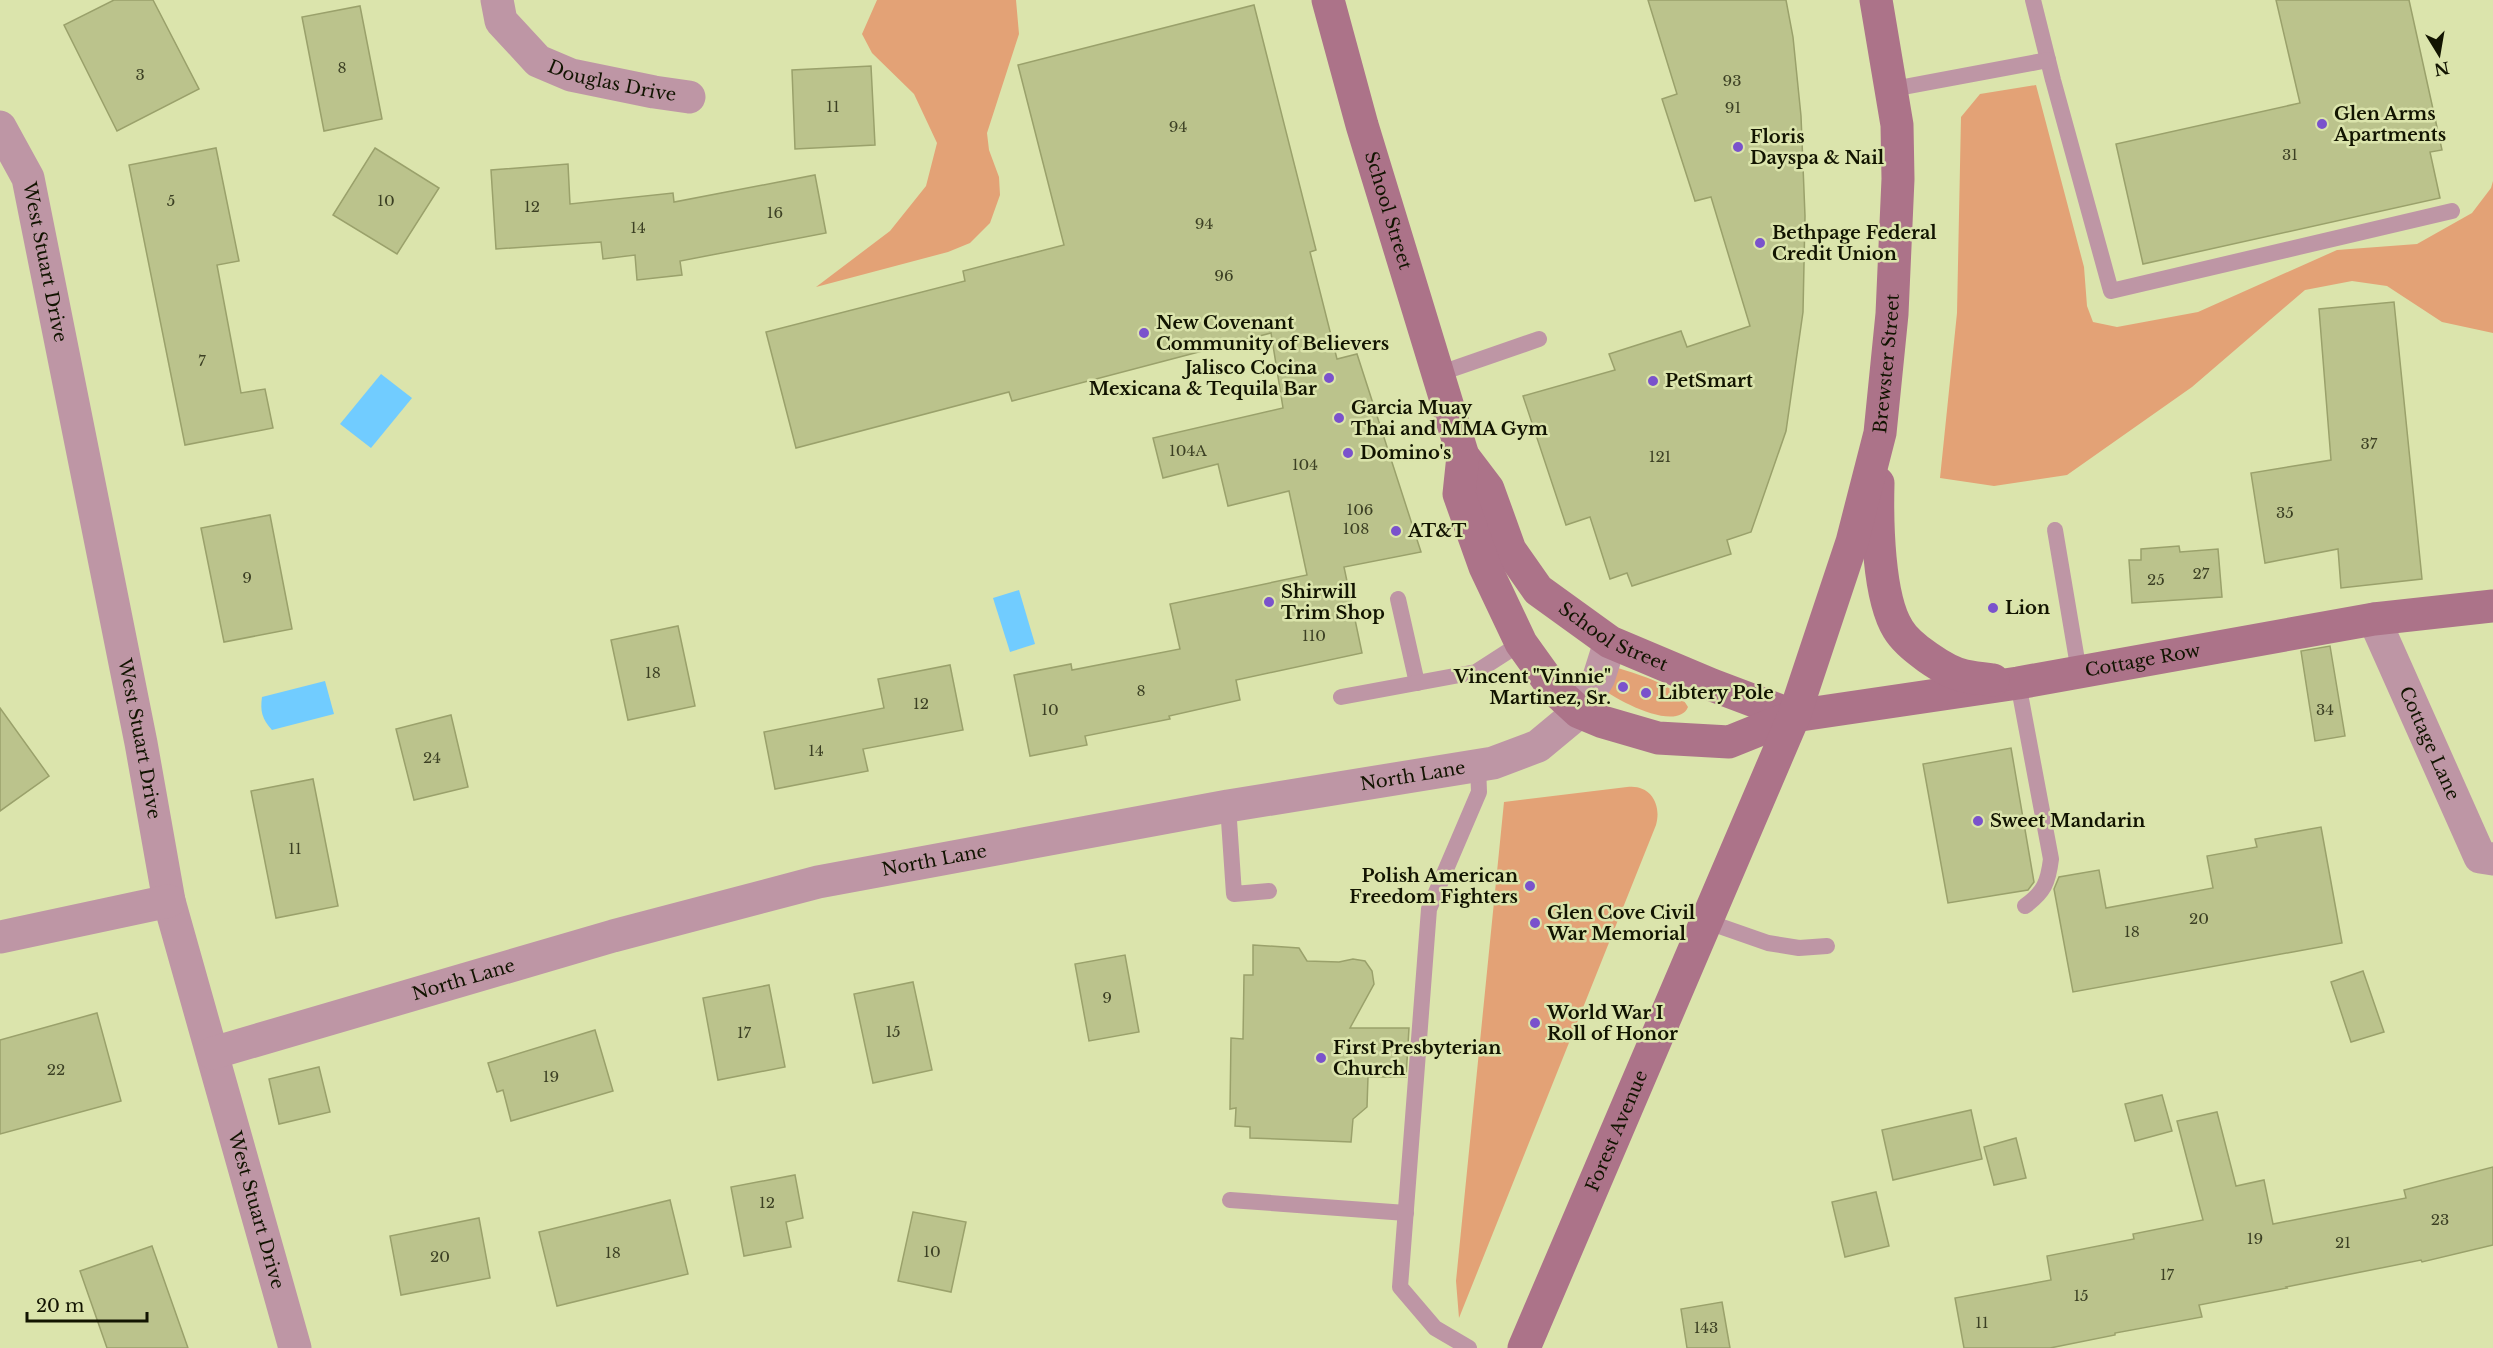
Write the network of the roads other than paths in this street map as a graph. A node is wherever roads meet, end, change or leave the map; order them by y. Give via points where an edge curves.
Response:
1 (497, 0) edge
2 (1328, 0) edge
3 (1876, 0) edge
4 (2033, 0) edge
5 (2048, 60) junction
6 (1893, 89) junction
7 (689, 97) dead end
8 (0, 127) edge
9 (2452, 211) dead end
10 (1539, 339) dead end
11 (1438, 374) junction
12 (1880, 433) junction
13 (1463, 456) junction
14 (2055, 530) dead end
15 (1398, 599) dead end
16 (2493, 606) edge
17 (2374, 619) junction
18 (1610, 642) junction
19 (1521, 643) junction
20 (2079, 672) junction
21 (1416, 683) junction
22 (2018, 683) junction
23 (1341, 697) dead end
24 (1579, 712) junction
25 (1794, 716) junction
26 (1478, 766) junction
27 (1228, 806) junction
28 (2493, 859) edge
29 (1269, 891) dead end
30 (169, 900) junction
31 (2025, 906) dead end
32 (1705, 921) junction
33 (0, 937) edge
34 (1827, 946) dead end
35 (213, 1053) junction
36 (1230, 1200) dead end
37 (1406, 1213) junction
38 (295, 1348) edge
39 (1468, 1348) edge
40 (1524, 1348) edge

1 - 7 street, Douglas Drive via 501,21 538,61 571,75
2 - 11 street, School Street
3 - 6 street, Brewster Street
4 - 5 lane
5 - 6 lane
5 - 9 lane via 2111,291
6 - 12 street, Brewster Street via 1898,179 1892,314
8 - 30 street, West Stuart Drive via 28,178
10 - 11 lane
11 - 13 street, School Street
12 - 22 street via 1878,510 1882,567 1890,614 1898,630 1926,656 1963,676
12 - 25 street, Brewster Street via 1852,542
13 - 18 street, School Street via 1488,489 1510,550 1539,590
13 - 19 street, School Street via 1459,494 1485,567
14 - 20 lane
15 - 21 lane
16 - 17 street, Cottage Row
17 - 20 street, Cottage Row
17 - 28 street, Cottage Lane via 2480,857
18 - 24 street, North Lane via 1599,677
18 - 25 street, School Street
19 - 21 lane via 1476,672
19 - 24 street, School Street via 1554,689
20 - 22 street, Cottage Row
21 - 23 lane
22 - 25 street, Cottage Row
22 - 31 lane via 2051,859 2041,895
24 - 25 street, School Street via 1658,738 1729,742
24 - 26 street, North Lane via 1538,746
25 - 32 street, Forest Avenue
26 - 27 street, North Lane
26 - 37 lane via 1479,792 1429,909
27 - 29 lane via 1234,894
27 - 35 street, North Lane via 818,882 613,936
30 - 33 street
30 - 35 street, West Stuart Drive
32 - 34 lane via 1768,943 1799,948
32 - 40 street, Forest Avenue
35 - 38 street, West Stuart Drive
36 - 37 lane
37 - 39 lane via 1400,1287 1435,1328

